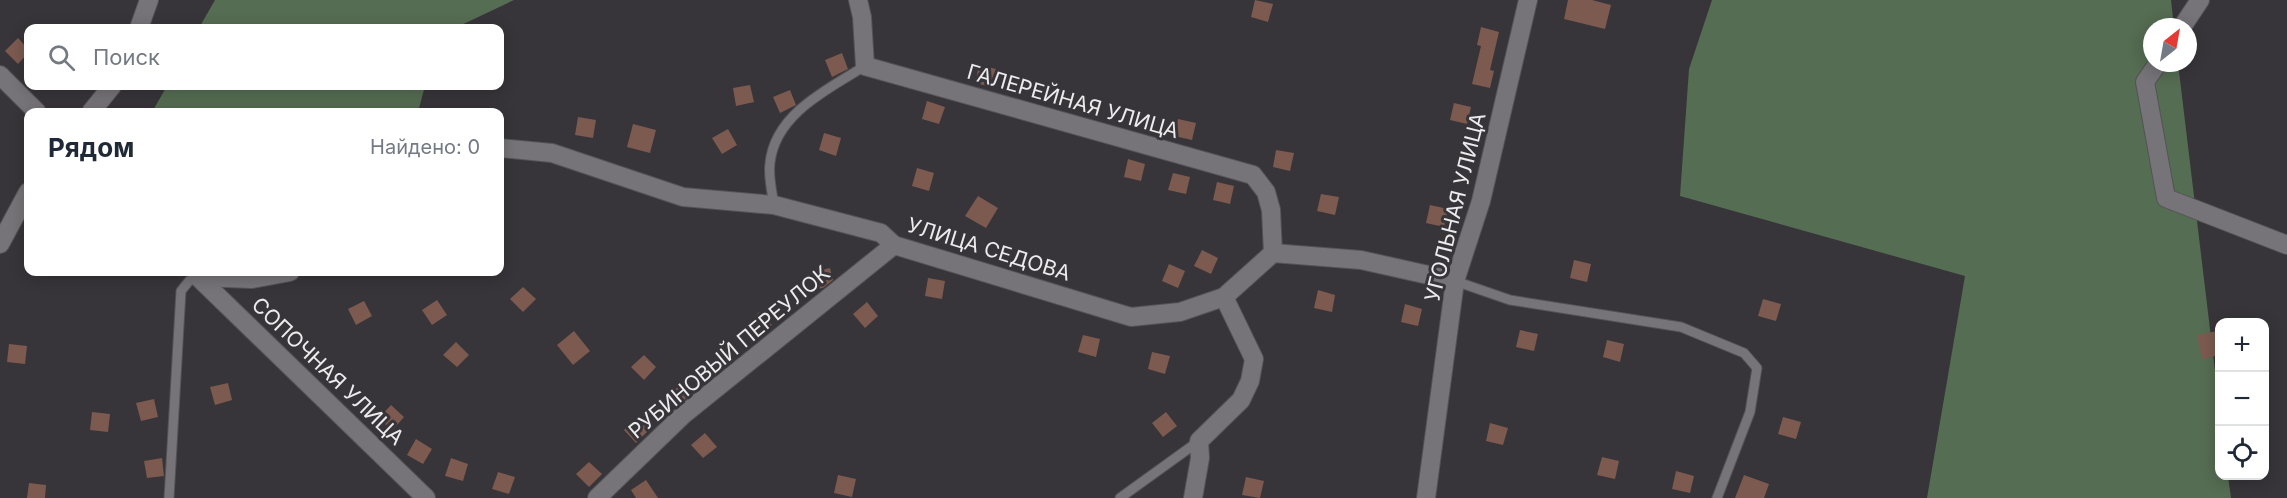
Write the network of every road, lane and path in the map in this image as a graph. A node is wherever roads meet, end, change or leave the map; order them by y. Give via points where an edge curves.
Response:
1 (149, 0) edge
2 (858, 0) edge
3 (1528, 0) edge
4 (2200, 0) edge
5 (2188, 18) edge
6 (140, 24) edge
7 (865, 66) junction
8 (2152, 72) edge
9 (0, 75) edge
10 (109, 90) edge
11 (33, 108) edge
12 (94, 108) edge
13 (504, 148) edge
14 (24, 199) edge
15 (774, 205) junction
16 (0, 244) edge
17 (894, 245) junction
18 (2287, 245) edge
19 (1273, 253) junction
20 (194, 276) edge
21 (198, 276) edge
22 (218, 276) edge
23 (268, 276) edge
24 (1455, 281) junction
25 (1224, 297) junction
26 (1199, 441) junction
27 (169, 498) edge
28 (426, 498) edge
29 (597, 498) edge
30 (1120, 498) edge
31 (1192, 498) edge
32 (1426, 498) edge
33 (1717, 498) edge

1 - 6 street
2 - 7 street
3 - 24 street, УГОЛЬНАЯ УЛИЦА via 1481,201
4 - 5 street
7 - 15 lane via 794,115 779,132 770,163
7 - 19 street, ГАЛЕРЕЙНАЯ УЛИЦА via 1253,176 1266,192 1271,210
8 - 18 street via 2145,82 2166,198
9 - 11 street
10 - 12 street
13 - 15 street, УЛИЦА СЕДОВА via 552,153 683,197
14 - 16 street
15 - 17 street, УЛИЦА СЕДОВА via 881,232
17 - 25 street, УЛИЦА СЕДОВА via 1131,317 1180,312
17 - 29 street, РУБИНОВЫЙ ПЕРЕУЛОК via 683,415
19 - 24 street via 1361,260
19 - 25 street, УЛИЦА СЕДОВА
20 - 27 lane via 181,291
21 - 28 street, СОПОЧНАЯ УЛИЦА
22 - 23 street via 252,279
24 - 32 street, УГОЛЬНАЯ УЛИЦА
24 - 33 lane via 1510,300 1681,327 1744,353 1757,368 1750,412
25 - 26 street via 1254,358 1241,400
26 - 30 lane
26 - 31 street via 1200,458

